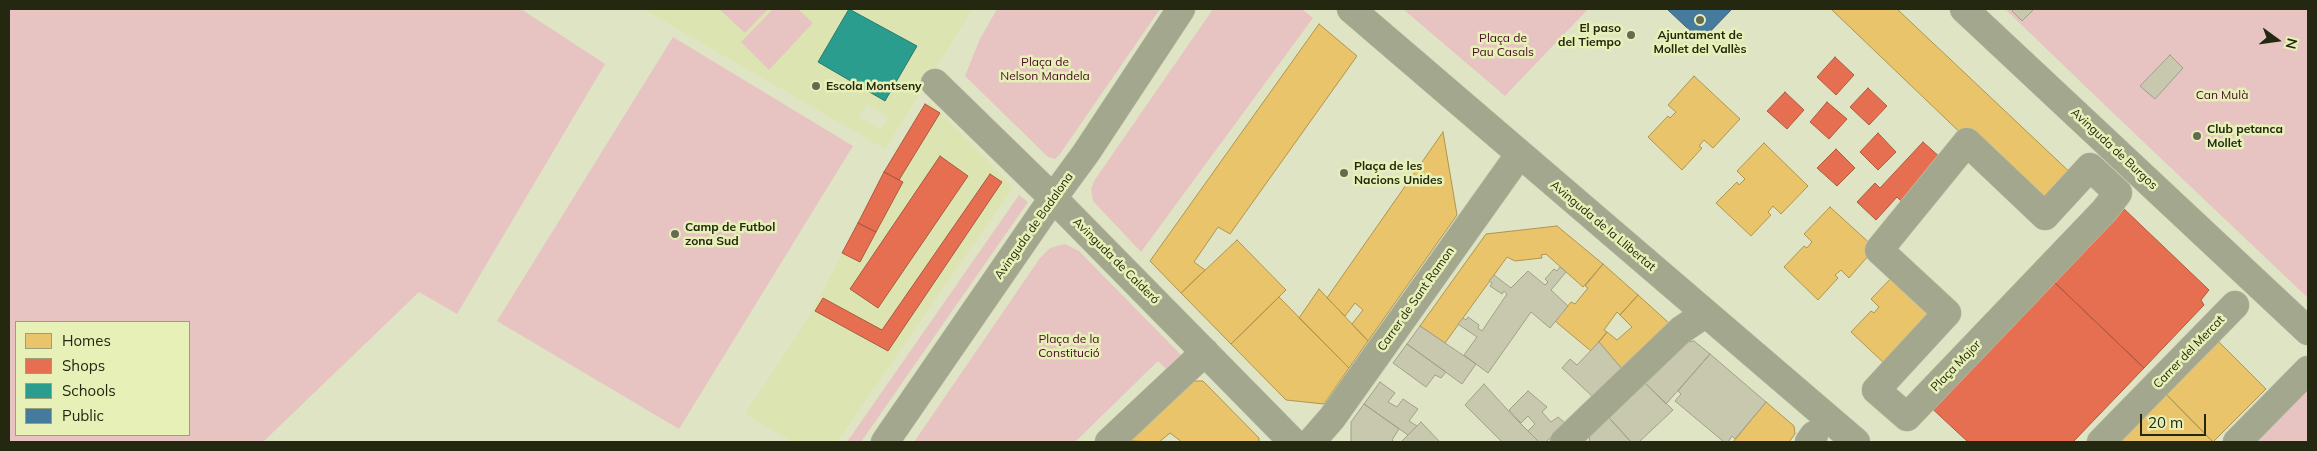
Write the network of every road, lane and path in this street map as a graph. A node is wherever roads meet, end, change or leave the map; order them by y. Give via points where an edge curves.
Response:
1 (1181, 9) edge
2 (1351, 9) edge
3 (1964, 9) edge
4 (935, 83) dead end
5 (1967, 142) joint
6 (1519, 155) junction
7 (1053, 198) junction
8 (2234, 305) dead end
9 (1705, 314) junction
10 (2308, 331) edge
11 (1205, 352) junction
12 (2308, 370) edge
13 (885, 442) edge
14 (1109, 442) edge
15 (1294, 442) edge
16 (1311, 442) edge
17 (1564, 442) edge
18 (1856, 442) edge
19 (2101, 442) edge
20 (2237, 442) edge

1 - 7 street, Avinguda de Badalona
2 - 6 street, Avinguda de la Llibertat
3 - 10 street, Avinguda de Burgos
4 - 7 street, Avinguda de Calderó
5 - 5 street, Plaça Major via 2045,216 2090,167 2118,193 1907,417 1876,390 1946,313 1880,250
6 - 9 street, Avinguda de la Llibertat
6 - 16 street, Carrer de Sant Ramon via 1332,418
7 - 11 street, Avinguda de Calderó
7 - 13 street, Avinguda de Badalona
8 - 19 street, Carrer del Mercat
9 - 17 street via 1681,330
9 - 18 street, Avinguda de la Llibertat
11 - 14 street
11 - 15 street, Avinguda de Calderó
12 - 20 street

